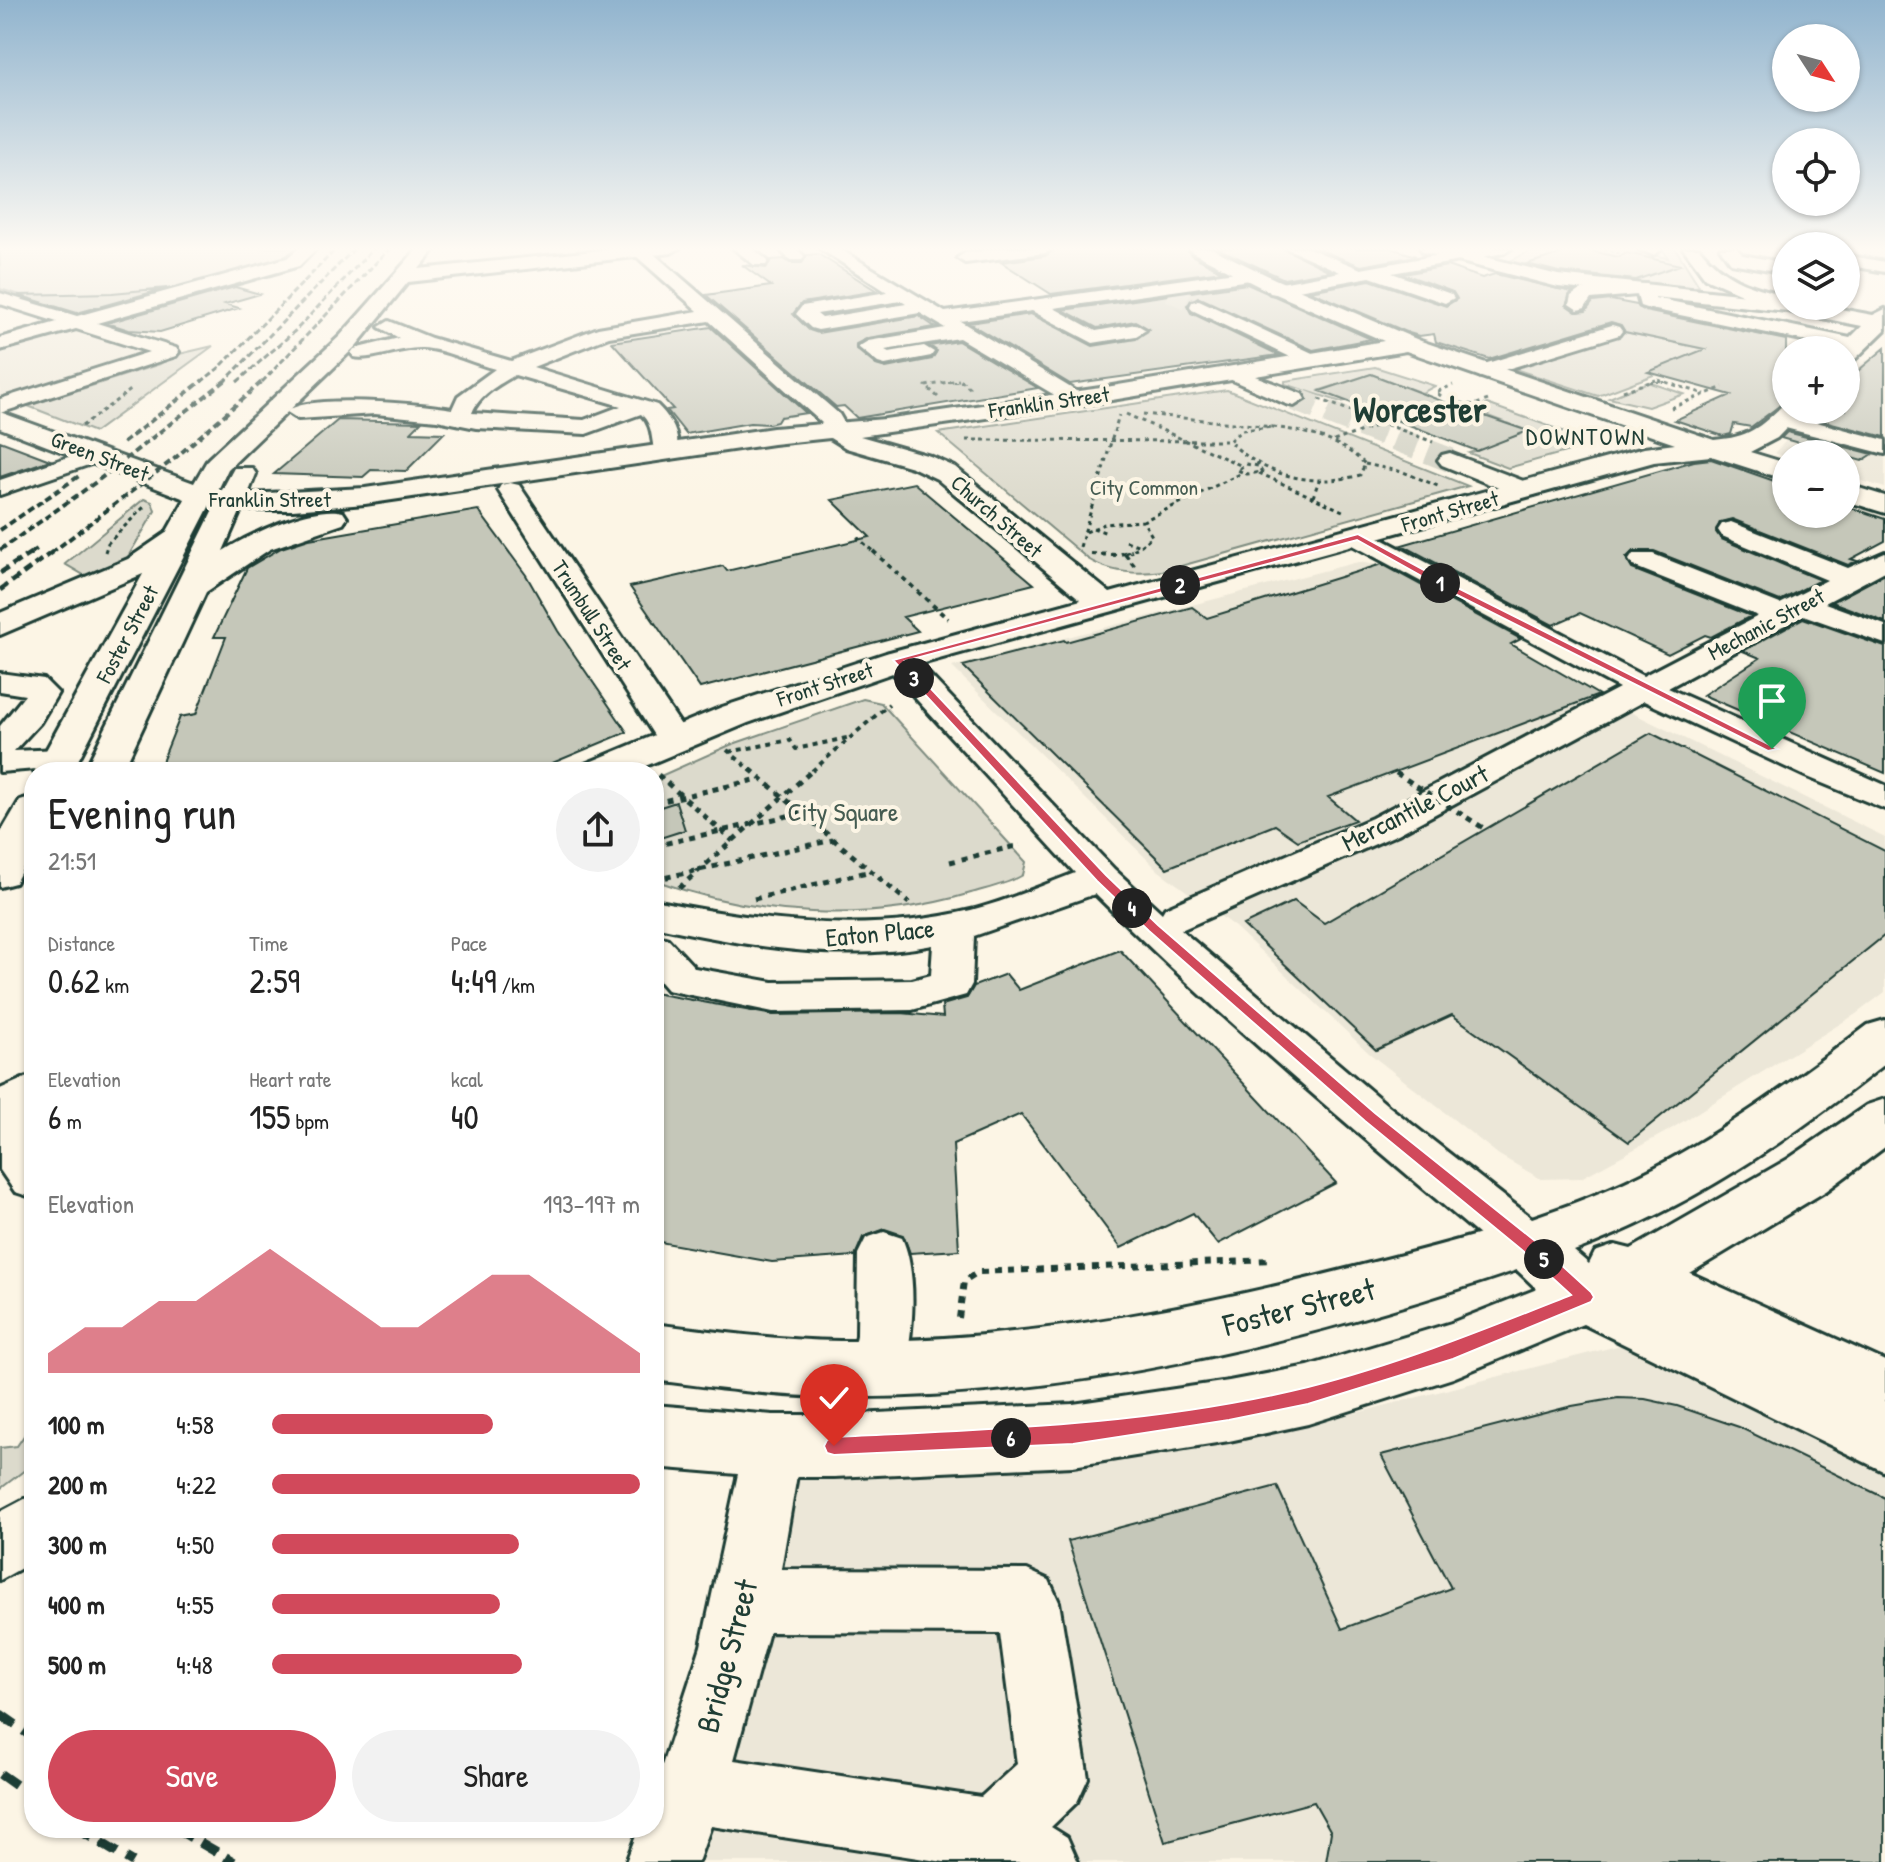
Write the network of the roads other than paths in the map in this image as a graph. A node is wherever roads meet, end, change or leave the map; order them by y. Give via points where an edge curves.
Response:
1 (32, 335) edge
2 (117, 335) edge
3 (353, 335) edge
4 (380, 335) edge
5 (418, 335) edge
6 (598, 335) edge
7 (735, 335) edge
8 (941, 335) edge
9 (970, 335) edge
10 (1259, 335) edge
11 (1384, 335) edge
12 (1599, 335) edge
13 (424, 342) junction
14 (0, 344) edge
15 (1406, 344) junction
16 (924, 352) dead end
17 (361, 353) junction
18 (1314, 361) junction
19 (512, 368) junction
20 (1481, 371) junction
21 (1234, 374) junction
22 (1304, 398) tunnel mouth
23 (1073, 399) junction
24 (0, 406) edge
25 (643, 406) junction
26 (298, 412) junction
27 (459, 418) junction
28 (0, 419) edge
29 (1776, 424) edge
30 (1815, 424) edge
31 (833, 432) junction
32 (1710, 447) junction
33 (1885, 447) edge
34 (1444, 452) tunnel mouth
35 (666, 453) junction
36 (95, 455) junction
37 (1772, 467) edge
38 (0, 488) edge
39 (510, 490) junction
40 (1525, 490) junction
41 (199, 495) junction
42 (1860, 497) edge
43 (1885, 505) edge
44 (228, 508) junction
45 (367, 511) junction
46 (1356, 526) junction
47 (1731, 530) dead end
48 (179, 537) junction
49 (1643, 560) dead end
50 (1885, 560) edge
51 (1850, 579) junction
52 (192, 588) junction
53 (1106, 605) junction
54 (1792, 610) junction
55 (0, 626) edge
56 (130, 630) junction
57 (1885, 635) edge
58 (898, 660) junction
59 (0, 682) edge
60 (1646, 688) junction
61 (87, 709) junction
62 (28, 716) junction
63 (674, 740) junction
64 (0, 746) edge
65 (0, 762) edge
66 (58, 762) edge
67 (108, 762) edge
68 (622, 762) edge
69 (24, 763) edge
70 (1885, 798) edge
71 (24, 827) edge
72 (0, 873) edge
73 (1101, 878) junction
74 (664, 903) edge
75 (1179, 917) dead end
76 (955, 926) junction
77 (664, 960) edge
78 (1885, 1038) edge
79 (24, 1099) edge
80 (0, 1112) edge
81 (1885, 1119) edge
82 (0, 1130) edge
83 (24, 1162) edge
84 (1528, 1245) junction
85 (884, 1254) dead end
86 (1610, 1287) junction
87 (664, 1353) edge
88 (878, 1369) junction
89 (1885, 1391) edge
90 (664, 1437) edge
91 (1885, 1441) edge
92 (773, 1446) junction
93 (24, 1531) edge
94 (0, 1549) edge
95 (743, 1600) junction
96 (690, 1788) junction
97 (1018, 1848) edge
98 (662, 1862) edge

1 - 14 street
2 - 24 street via 169,352
3 - 41 main road, Foster Street via 223,458
4 - 17 main road, Foster Street
5 - 13 street
6 - 19 street
7 - 31 street via 831,419
8 - 16 street via 868,347 885,359
9 - 23 street
10 - 18 street
11 - 15 main road
12 - 20 street
13 - 17 street
13 - 19 street
15 - 18 main road, Franklin Street
15 - 20 main road
17 - 26 main road, Foster Street
18 - 21 main road, Franklin Street
19 - 25 street
19 - 27 street via 466,401
20 - 32 main road
21 - 22 street
21 - 23 main road, Franklin Street
23 - 31 main road, Franklin Street
25 - 27 street via 586,427
25 - 35 street via 665,431
26 - 27 street via 375,407
26 - 44 main road, Foster Street via 261,448 240,477
28 - 36 main road, Green Street
29 - 32 main road, Front Street via 1745,445
30 - 33 street
31 - 35 main road, Franklin Street
31 - 39 main road, Franklin Street via 721,459
31 - 53 main road, Church Street via 946,473
32 - 37 main road
32 - 40 main road, Front Street via 1653,454
34 - 40 street
35 - 44 main road, Franklin Street via 327,500
36 - 38 street
36 - 41 main road, Green Street
39 - 45 main road, Franklin Street
39 - 63 street, Trumbull Street
40 - 46 main road, Front Street
41 - 44 main road, Franklin Street via 205,503
41 - 48 main road, Foster Street
42 - 43 main road
44 - 45 main road, Franklin Street via 295,518
44 - 52 main road, Foster Street
45 - 52 main road via 263,539
46 - 53 main road, Front Street
46 - 60 street via 1446,586
47 - 51 street
48 - 55 main road, Franklin Street via 139,565
48 - 56 main road, Foster Street
49 - 54 street
50 - 51 street, Mechanic Street
51 - 54 street, Mechanic Street
52 - 67 main road, Foster Street
53 - 58 main road, Front Street
54 - 57 street
54 - 60 street, Mechanic Street
55 - 56 main road, Franklin Street via 89,609 109,612
56 - 61 main road, Foster Street
58 - 63 main road, Front Street
58 - 73 street
59 - 62 street via 33,686 42,693
60 - 70 street
60 - 75 street, Mercantile Court via 1385,826
61 - 62 street
61 - 66 main road, Foster Street
62 - 64 street
63 - 68 main road, Front Street
65 - 69 street
71 - 72 main road
73 - 76 street, Eaton Place
73 - 84 street via 1370,1117
74 - 76 street, Eaton Place via 722,928 800,939 880,939
76 - 77 street via 951,984 912,995 773,997 682,980
78 - 84 main road, Foster Street via 1788,1113 1694,1170 1640,1199
79 - 80 main road
81 - 86 main road via 1807,1175
82 - 83 main road
84 - 86 main road
84 - 88 main road, Foster Street via 1174,1338 999,1363
85 - 88 street via 884,1335
86 - 89 main road
86 - 91 main road
86 - 92 main road via 1423,1360 1308,1395 1229,1411 1073,1435
87 - 88 main road, Foster Street via 791,1369
90 - 92 main road
92 - 95 street, Bridge Street
93 - 94 street
95 - 96 street, Bridge Street
95 - 97 street via 1027,1602 1053,1778
96 - 97 street
96 - 98 street, Bridge Street

